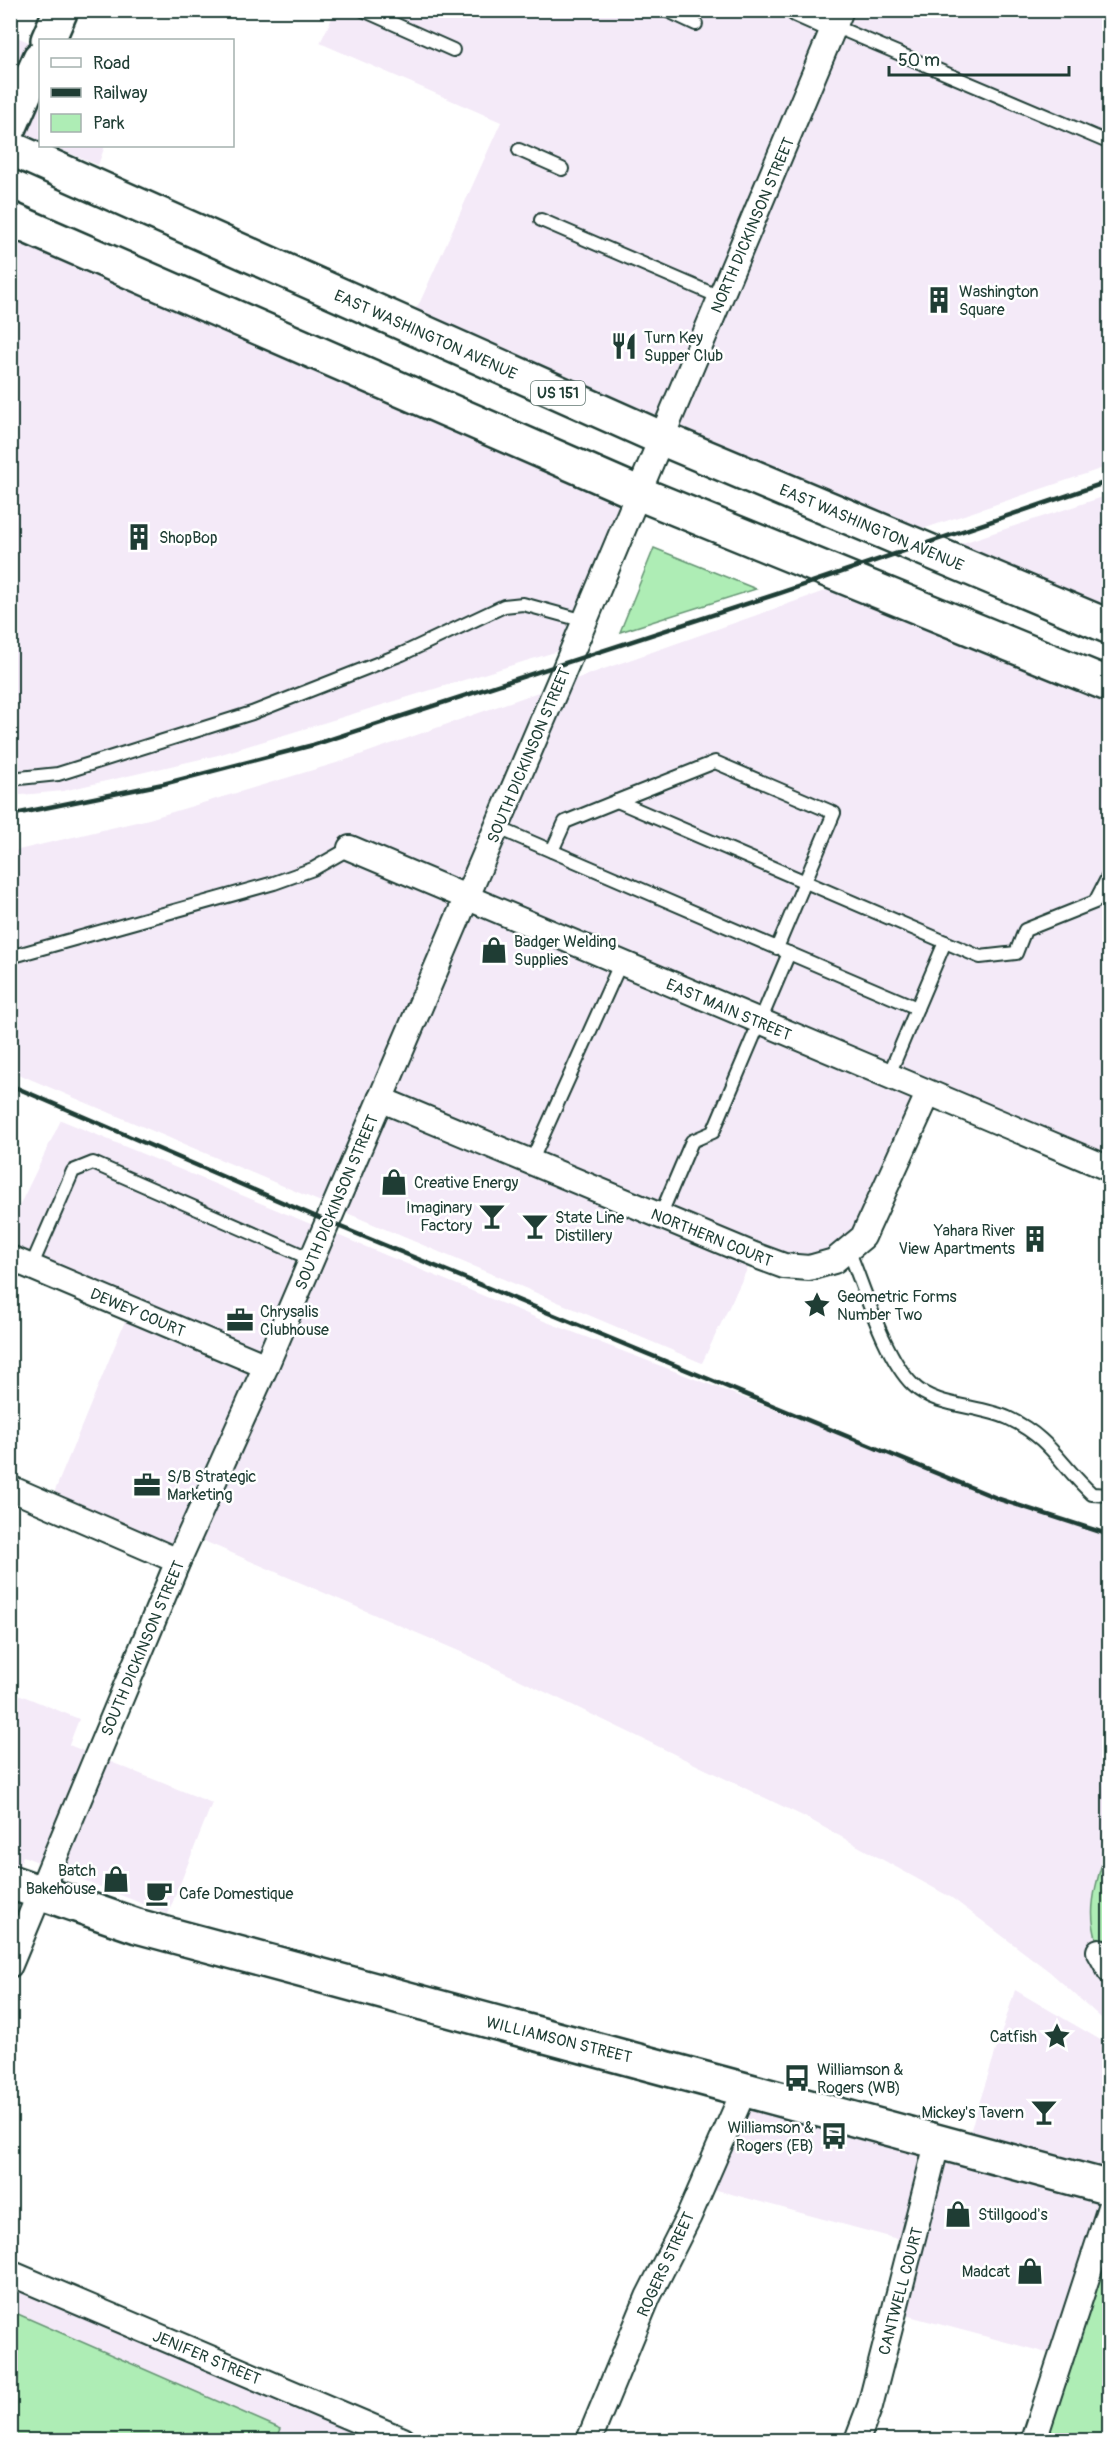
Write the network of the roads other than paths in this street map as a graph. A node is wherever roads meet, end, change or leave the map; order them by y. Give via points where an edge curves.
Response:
1 (61, 10) edge
2 (363, 10) edge
3 (666, 10) edge
4 (798, 10) edge
5 (681, 13) edge
6 (838, 18) edge
7 (696, 24) dead end
8 (48, 39) edge
9 (453, 50) dead end
10 (39, 60) edge
11 (10, 127) edge
12 (1110, 143) edge
13 (10, 147) edge
14 (519, 150) dead end
15 (562, 169) dead end
16 (10, 219) edge
17 (540, 220) dead end
18 (722, 298) junction
19 (663, 440) junction
20 (639, 493) junction
21 (585, 621) junction
22 (1110, 627) edge
23 (1110, 685) edge
24 (10, 779) edge
25 (617, 801) junction
26 (496, 827) junction
27 (350, 848) joint
28 (552, 851) junction
29 (1110, 873) edge
30 (805, 882) junction
31 (467, 896) junction
32 (945, 942) junction
33 (783, 951) junction
34 (10, 957) edge
35 (621, 962) junction
36 (917, 1008) junction
37 (760, 1022) junction
38 (888, 1077) junction
39 (928, 1094) junction
40 (380, 1099) junction
41 (531, 1162) junction
42 (1110, 1169) edge
43 (660, 1216) junction
44 (848, 1249) junction
45 (311, 1259) junction
46 (21, 1262) edge
47 (266, 1366) junction
48 (10, 1488) edge
49 (1110, 1495) edge
50 (178, 1561) junction
51 (10, 1882) edge
52 (41, 1894) junction
53 (10, 1965) edge
54 (745, 2088) junction
55 (938, 2140) junction
56 (1110, 2188) edge
57 (1110, 2207) edge
58 (10, 2273) edge
59 (403, 2440) edge
60 (589, 2440) edge
61 (857, 2440) edge
62 (1034, 2440) edge

1 - 8 main road
2 - 9 lane
3 - 5 lane
4 - 6 street
5 - 7 lane
6 - 12 lane
6 - 18 street, NORTH DICKINSON STREET
10 - 11 main road
13 - 19 main road, EAST WASHINGTON AVENUE / US 151
14 - 15 lane
16 - 20 main road
17 - 18 lane
18 - 19 street, NORTH DICKINSON STREET
19 - 20 street, SOUTH DICKINSON STREET
19 - 22 main road, EAST WASHINGTON AVENUE / US 151
20 - 21 street, SOUTH DICKINSON STREET
20 - 23 main road
21 - 24 lane via 524,604 504,606 402,654 252,713 58,774
21 - 26 street, SOUTH DICKINSON STREET
25 - 28 lane via 565,822
25 - 30 lane
25 - 30 lane via 714,762 834,813
26 - 28 lane
26 - 31 street, SOUTH DICKINSON STREET
27 - 31 street, EAST MAIN STREET
27 - 34 lane via 313,869 274,883
28 - 33 lane
29 - 32 lane via 1095,902 1025,930 1016,952 980,957
30 - 32 lane
30 - 33 lane
31 - 35 street, EAST MAIN STREET
31 - 40 street, SOUTH DICKINSON STREET
32 - 36 lane
33 - 36 lane
33 - 37 lane
35 - 37 street, EAST MAIN STREET
35 - 41 lane
36 - 38 lane
37 - 38 street, EAST MAIN STREET
37 - 43 lane via 713,1132 692,1141
38 - 39 street, EAST MAIN STREET
39 - 42 street, EAST MAIN STREET
39 - 44 street, NORTHERN COURT via 863,1237
40 - 41 street, NORTHERN COURT
40 - 45 street, SOUTH DICKINSON STREET
41 - 43 street, NORTHERN COURT
43 - 44 street, NORTHERN COURT via 784,1266 809,1268 834,1261
44 - 49 lane via 887,1346 914,1386 932,1397 1007,1418 1049,1444 1092,1494
45 - 46 lane via 93,1163 73,1171
45 - 47 street, SOUTH DICKINSON STREET
46 - 47 street, DEWEY COURT
47 - 50 street, SOUTH DICKINSON STREET
48 - 50 street
50 - 52 street, SOUTH DICKINSON STREET
51 - 52 main road, WILLIAMSON STREET
52 - 53 street, SOUTH DICKINSON STREET
52 - 54 main road, WILLIAMSON STREET via 146,1928 439,2009
54 - 55 main road, WILLIAMSON STREET
54 - 60 street, ROGERS STREET via 689,2216 648,2297
55 - 56 main road, WILLIAMSON STREET
55 - 61 street, CANTWELL COURT via 870,2406
57 - 62 street
58 - 59 street, JENIFER STREET

